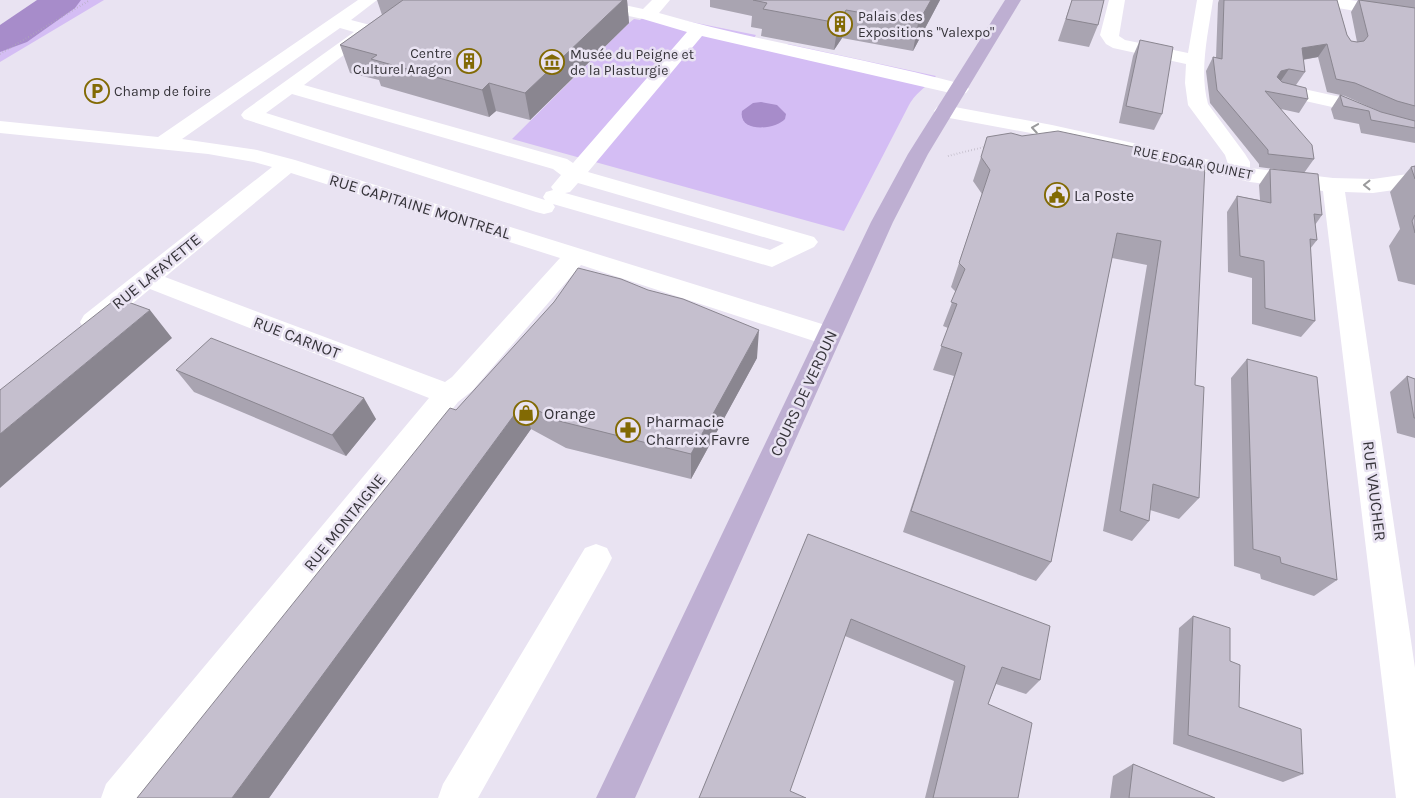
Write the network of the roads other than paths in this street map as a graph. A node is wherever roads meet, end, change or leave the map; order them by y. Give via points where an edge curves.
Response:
1 (368, 0) edge
2 (578, 0) edge
3 (662, 0) edge
4 (1014, 0) edge
5 (1117, 0) edge
6 (1205, 0) edge
7 (1320, 0) edge
8 (1338, 3) junction
9 (647, 15) junction
10 (1415, 16) edge
11 (1342, 21) edge
12 (336, 22) junction
13 (698, 30) junction
14 (1197, 61) junction
15 (289, 87) junction
16 (959, 88) junction
17 (1281, 90) edge
18 (944, 111) junction
19 (0, 127) edge
20 (1415, 130) edge
21 (163, 143) junction
22 (288, 165) junction
23 (1239, 172) junction
24 (574, 175) junction
25 (1415, 180) edge
26 (1333, 185) junction
27 (549, 202) junction
28 (518, 236) junction
29 (576, 255) junction
30 (147, 279) junction
31 (78, 334) edge
32 (828, 336) junction
33 (448, 394) junction
34 (596, 558) dead end
35 (468, 794) edge
36 (120, 798) edge
37 (615, 798) edge
38 (1415, 798) edge

1 - 12 street
2 - 9 street
3 - 9 street
4 - 16 main road, COURS DE VERDUN
5 - 14 street via 1109,35 1112,40
6 - 14 street
7 - 8 street
8 - 10 street
8 - 11 street
9 - 13 street
12 - 15 street via 368,30
12 - 21 street
13 - 16 street
13 - 24 street
14 - 23 street via 1195,98 1235,154
15 - 24 street via 560,164
15 - 27 street via 251,115
16 - 18 main road, COURS DE VERDUN
17 - 20 street via 1338,102 1378,120
23 -> 18 street, RUE EDGAR QUINET via 1052,130
18 - 32 main road, COURS DE VERDUN via 886,214
19 - 21 street, RUE CAPITAINE MONTREAL
21 - 22 street, RUE CAPITAINE MONTREAL via 228,151
22 - 28 street, RUE CAPITAINE MONTREAL
22 - 30 street, RUE LAFAYETTE
23 - 26 street, RUE EDGAR QUINET
24 - 27 street
24 - 27 street via 806,242 772,259
25 -> 26 street, RUE EDGAR QUINET via 1373,186
26 - 38 street, RUE VAUCHER
27 - 28 street
28 - 29 street, RUE CAPITAINE MONTREAL
29 - 32 street, RUE CAPITAINE MONTREAL
29 - 33 street, RUE MONTAIGNE via 462,384
30 - 31 street, RUE LAFAYETTE
30 - 33 street, RUE CARNOT
32 - 37 main road, COURS DE VERDUN
33 - 36 street, RUE MONTAIGNE
34 - 35 street

